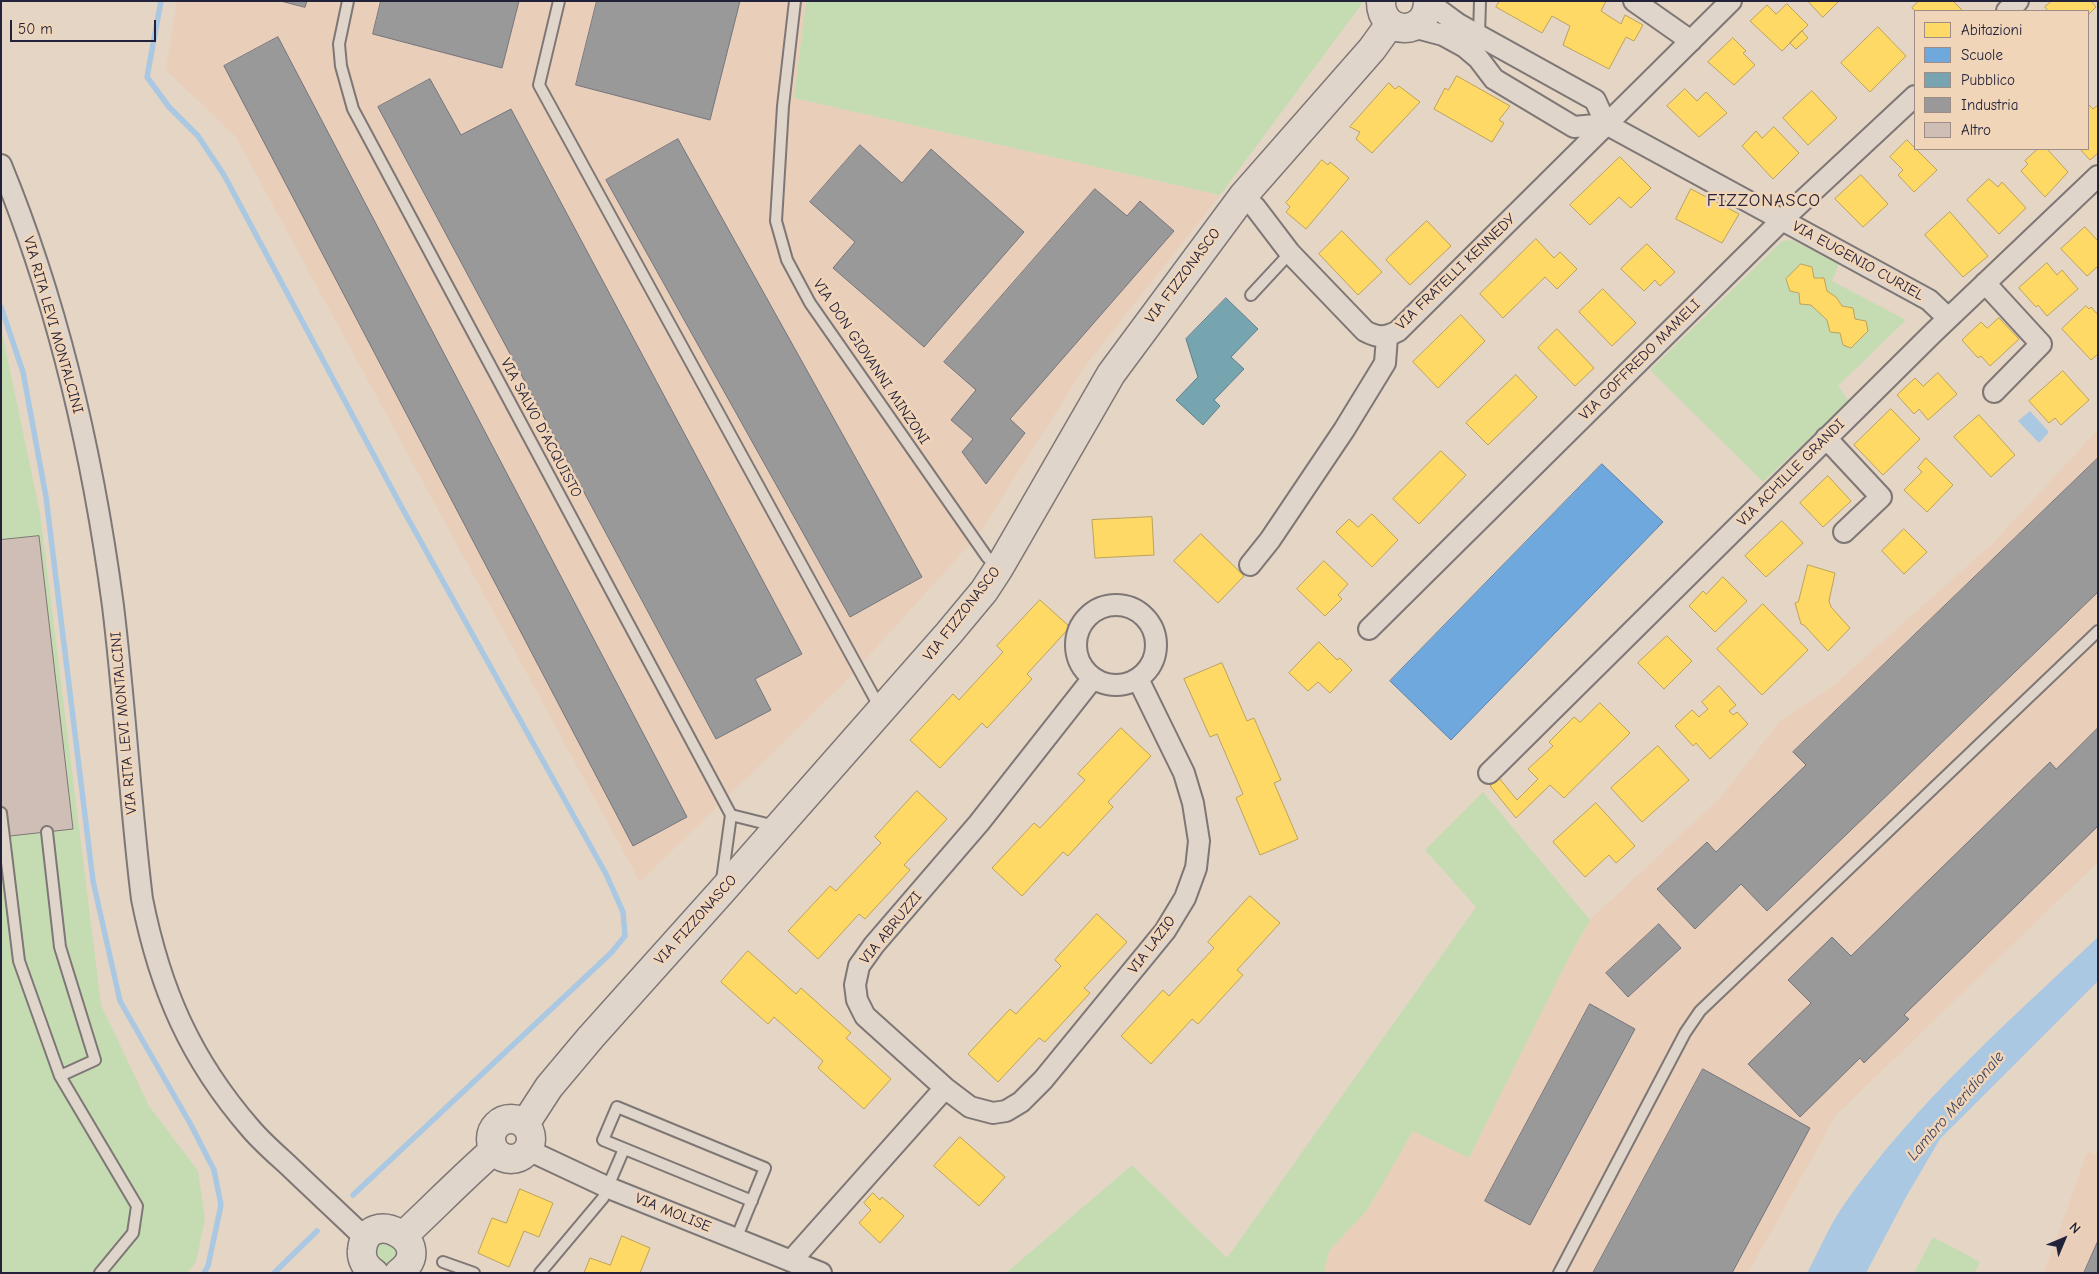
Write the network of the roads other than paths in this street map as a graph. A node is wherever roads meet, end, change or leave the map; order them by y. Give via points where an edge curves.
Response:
1 (348, 1) edge
2 (559, 1) edge
3 (795, 1) edge
4 (1480, 1) edge
5 (1634, 1) edge
6 (1731, 1) edge
7 (2018, 1) edge
8 (1428, 2) edge
9 (2008, 10) edge
10 (1395, 17) edge
11 (1479, 36) junction
12 (1691, 41) junction
13 (1914, 97) edge
14 (1606, 124) junction
15 (1, 165) edge
16 (2098, 176) edge
17 (1243, 196) junction
18 (1783, 219) junction
19 (1290, 253) junction
20 (1985, 283) junction
21 (1251, 295) dead end
22 (1948, 318) junction
23 (1386, 337) junction
24 (1994, 392) dead end
25 (1826, 438) junction
26 (1844, 532) dead end
27 (1250, 565) dead end
28 (999, 568) junction
29 (1369, 629) dead end
30 (2098, 631) edge
31 (1093, 678) junction
32 (1138, 679) junction
33 (881, 710) junction
34 (1489, 773) dead end
35 (1, 813) edge
36 (731, 814) junction
37 (778, 827) junction
38 (47, 832) dead end
39 (721, 892) junction
40 (60, 1076) junction
41 (945, 1088) junction
42 (527, 1137) junction
43 (624, 1149) junction
44 (609, 1188) junction
45 (752, 1201) junction
46 (358, 1232) junction
47 (404, 1236) junction
48 (736, 1239) junction
49 (443, 1262) dead end
50 (788, 1267) edge
51 (371, 1272) edge
52 (100, 1273) edge
53 (399, 1273) edge
54 (474, 1273) edge
55 (540, 1273) edge
56 (821, 1273) edge
57 (1559, 1273) edge

1 - 36 lane, VIA SALVO D'ACQUISTO via 340,44 341,66 352,109
2 - 33 lane via 539,85
3 - 28 lane, VIA DON GIOVANNI MINZONI via 783,106 776,221 787,260 810,303 986,557
4 - 11 lane
5 - 12 street
6 - 12 street, VIA FRATELLI KENNEDY
7 - 9 street
8 - 10 main road, VIA FIZZONASCO via 1425,17
8 - 11 street
10 - 14 street via 1465,47 1494,79 1574,127
10 - 17 main road, VIA FIZZONASCO via 1372,48
11 - 14 street via 1595,100
12 - 14 street, VIA FRATELLI KENNEDY
13 - 18 street, VIA GOFFREDO MAMELI
14 - 18 street, VIA EUGENIO CURIEL
14 - 23 street, VIA FRATELLI KENNEDY via 1398,331
15 - 46 street, VIA RITA LEVI MONTALCINI via 44,284 85,442 113,608 142,899 164,985 178,1020 226,1099 252,1130
16 - 20 street, VIA ACHILLE GRANDI
17 - 19 street, VIA FRATELLI KENNEDY
17 - 28 main road, VIA FIZZONASCO via 1111,374
18 - 22 street, VIA EUGENIO CURIEL via 1929,300
18 - 29 street, VIA GOFFREDO MAMELI
19 - 21 lane
19 - 23 street, VIA FRATELLI KENNEDY via 1365,331 1376,337
20 - 22 street, VIA ACHILLE GRANDI
20 - 24 street via 2041,344
22 - 25 street, VIA ACHILLE GRANDI
23 - 27 street via 1385,363 1344,430
25 - 26 street via 1881,498
25 - 34 street, VIA ACHILLE GRANDI
28 - 33 main road, VIA FIZZONASCO via 984,591
30 - 57 lane via 1700,1011 1685,1033
31 - 32 street via 1107,684 1123,685
31 - 32 street via 1082,666 1077,652 1077,636 1095,611 1125,606 1150,624 1156,639 1155,654 1149,668
31 - 41 street, VIA ABRUZZI via 980,823 874,944 859,966 855,985 857,1000 865,1016
32 - 41 street, VIA LAZIO via 1184,773 1193,803 1199,841 1196,868 1185,898 1165,931 1043,1080 1021,1102 1006,1111 993,1113 970,1107
33 - 37 main road, VIA FIZZONASCO
35 - 40 lane via 19,961
36 - 37 lane
36 - 39 lane
37 - 39 main road, VIA FIZZONASCO
38 - 40 lane via 60,947 95,1060
39 - 42 main road, VIA FIZZONASCO via 549,1087
40 - 52 lane via 137,1206 133,1233
41 - 50 street
42 - 44 street, VIA MOLISE
42 - 47 main road via 513,1118 495,1126 490,1138 494,1150
43 - 44 lane
43 - 45 lane
43 - 45 lane via 603,1140 617,1107 765,1168
44 - 48 street, VIA MOLISE
44 - 55 lane
45 - 48 lane
46 - 47 main road via 371,1234 391,1228
46 - 51 main road via 363,1245 363,1259
47 - 53 main road via 410,1258
48 - 50 street, VIA MOLISE
49 - 54 lane
50 - 56 street, VIA MOLISE

